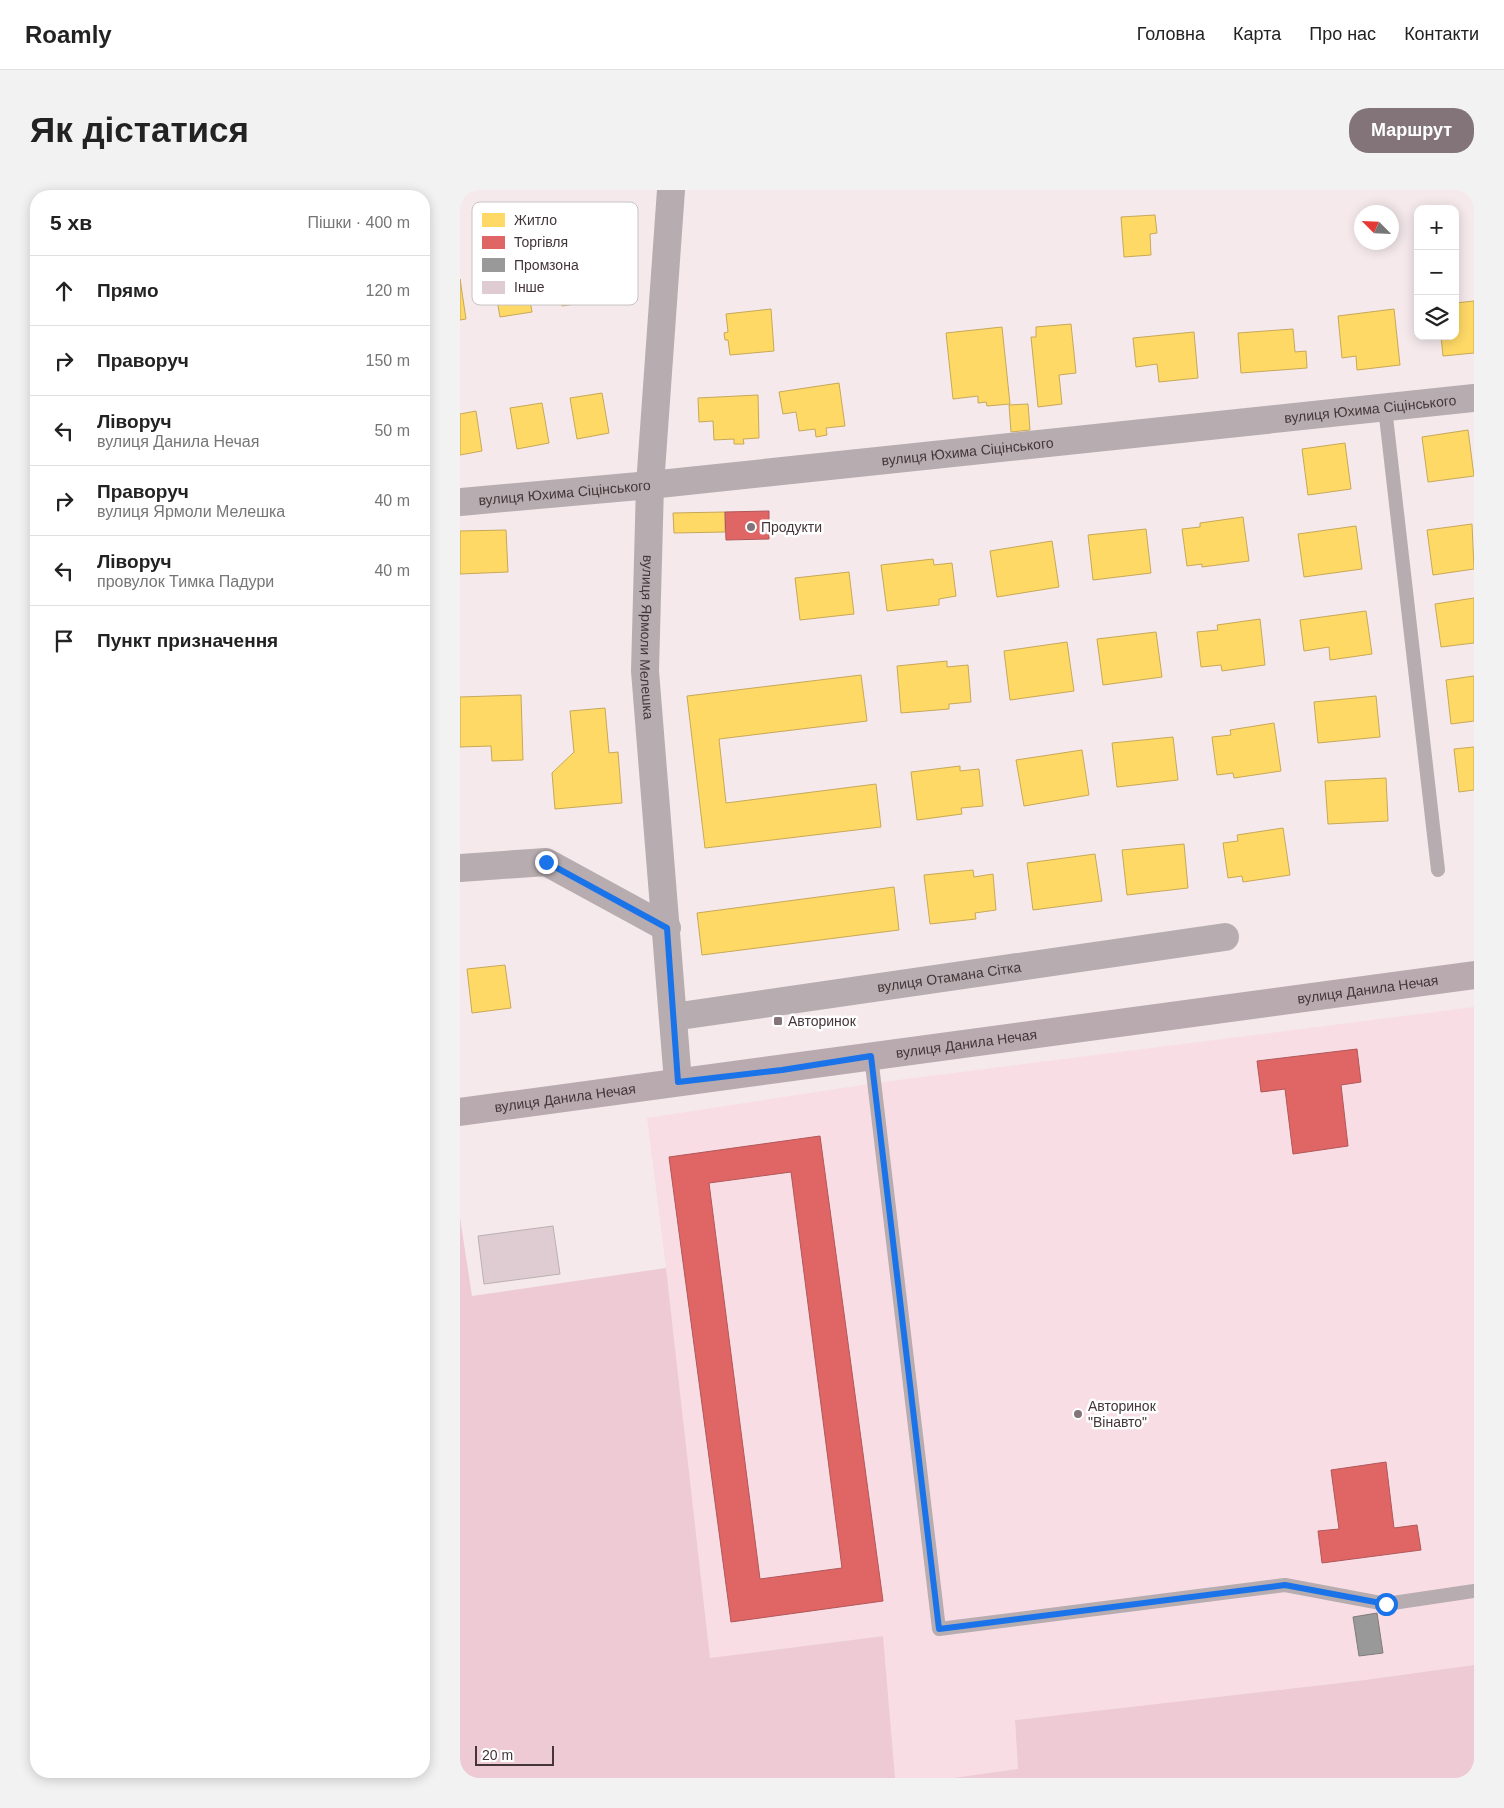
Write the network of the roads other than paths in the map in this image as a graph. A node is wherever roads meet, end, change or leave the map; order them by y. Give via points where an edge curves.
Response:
1 (671, 190) edge
2 (1474, 398) edge
3 (1384, 408) junction
4 (650, 485) junction
5 (460, 502) edge
6 (460, 868) edge
7 (1438, 870) dead end
8 (667, 928) junction
9 (1225, 937) dead end
10 (1474, 975) edge
11 (673, 1017) junction
12 (871, 1056) junction
13 (678, 1082) junction
14 (460, 1112) edge
15 (1474, 1591) edge

1 - 4 street, вулиця Ярмоли Мелешка
2 - 3 street, вулиця Юхима Сіцінського
3 - 4 street, вулиця Юхима Сіцінського
3 - 7 lane
4 - 5 street, вулиця Юхима Сіцінського
4 - 8 street, вулиця Ярмоли Мелешка via 645,671
6 - 8 street via 546,862
8 - 11 street, вулиця Ярмоли Мелешка
9 - 11 street, вулиця Отамана Сітка
10 - 12 main road, вулиця Данила Нечая
11 - 13 street, вулиця Ярмоли Мелешка
12 - 13 main road, вулиця Данила Нечая
12 - 15 lane via 939,1629 1285,1585 1386,1604
13 - 14 main road, вулиця Данила Нечая

